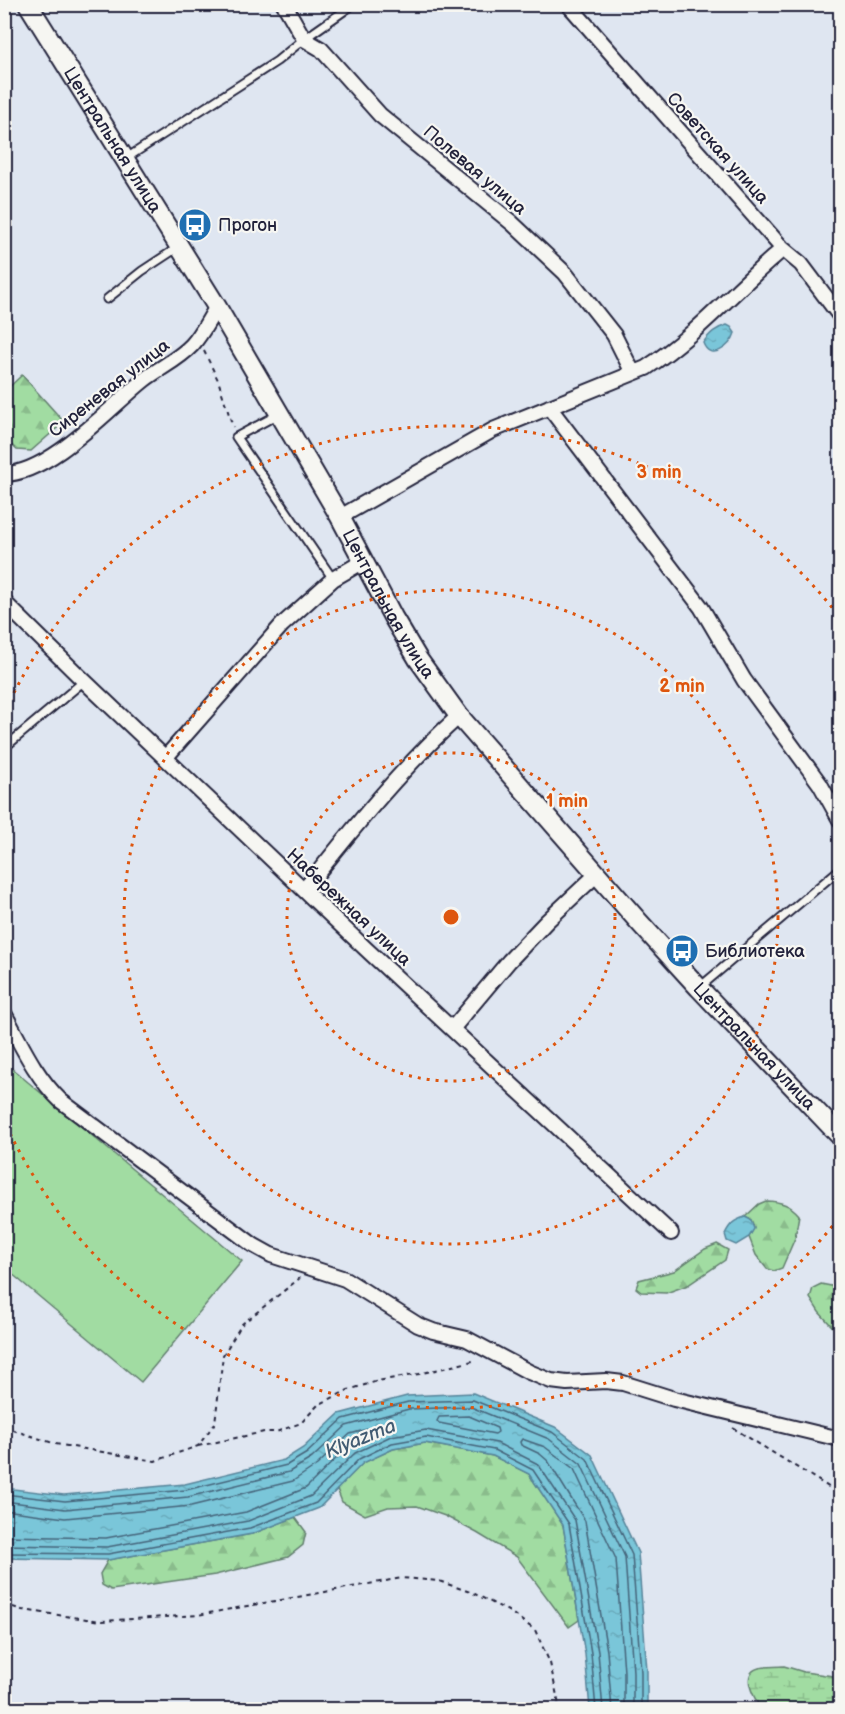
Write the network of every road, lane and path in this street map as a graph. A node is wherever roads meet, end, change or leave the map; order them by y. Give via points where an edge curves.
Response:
1 (28, 4) edge
2 (284, 4) edge
3 (354, 4) edge
4 (568, 4) edge
5 (304, 39) junction
6 (125, 160) junction
7 (179, 246) junction
8 (783, 249) junction
9 (107, 299) dead end
10 (217, 307) junction
11 (840, 316) edge
12 (197, 338) junction
13 (633, 373) junction
14 (549, 407) junction
15 (279, 414) junction
16 (236, 437) junction
17 (4, 474) edge
18 (340, 517) junction
19 (364, 561) junction
20 (333, 579) junction
21 (5, 602) edge
22 (84, 681) junction
23 (459, 716) junction
24 (4, 748) edge
25 (166, 757) junction
26 (840, 820) edge
27 (840, 869) edge
28 (596, 875) junction
29 (304, 890) junction
30 (699, 988) junction
31 (4, 1013) edge
32 (452, 1029) junction
33 (840, 1136) edge
34 (671, 1233) dead end
35 (312, 1269) junction
36 (496, 1355) junction
37 (726, 1425) dead end
38 (4, 1427) edge
39 (840, 1439) edge
40 (198, 1446) junction
41 (840, 1494) edge
42 (4, 1604) edge
43 (560, 1710) edge

1 - 6 main road, Центральная улица
2 - 5 street, Полевая улица
3 - 5 lane
4 - 8 street, Советская улица
5 - 6 lane via 277,61
5 - 13 street, Полевая улица via 321,49 380,115 512,223 565,273 614,335
6 - 7 main road, Центральная улица
7 - 9 lane
7 - 10 main road, Центральная улица
8 - 11 street, Советская улица via 801,264
8 - 13 street via 660,359
10 - 12 street, Сиреневая улица
10 - 15 main road, Центральная улица
12 - 16 path via 218,380
12 - 17 street, Сиреневая улица via 42,463
13 - 14 street
14 - 18 street via 493,430
14 - 26 street via 701,607 744,680 820,783
15 - 16 lane
15 - 18 main road, Центральная улица
16 - 20 lane
18 - 19 main road, Центральная улица
19 - 20 street
19 - 23 main road, Центральная улица via 418,659
20 - 25 street via 282,625
21 - 22 street, Набережная улица
22 - 24 lane
22 - 25 street, Набережная улица
23 - 28 main road, Центральная улица
23 - 29 street via 423,748
25 - 29 street, Набережная улица
27 - 30 lane
28 - 30 main road, Центральная улица
28 - 32 street via 509,961
29 - 32 street, Набережная улица
30 - 33 main road, Центральная улица
31 - 35 street via 37,1074 61,1101 253,1245
32 - 34 street, Набережная улица
35 - 36 street via 345,1279 418,1325 467,1339
35 - 40 path via 242,1324 223,1355 215,1423
36 - 39 street via 551,1381 623,1383
36 - 40 path via 348,1390 318,1405 301,1423 276,1432
37 - 41 path
38 - 40 path via 56,1443 155,1461
42 - 43 path via 101,1621 198,1615 402,1578 439,1581 473,1593 535,1630 550,1663

